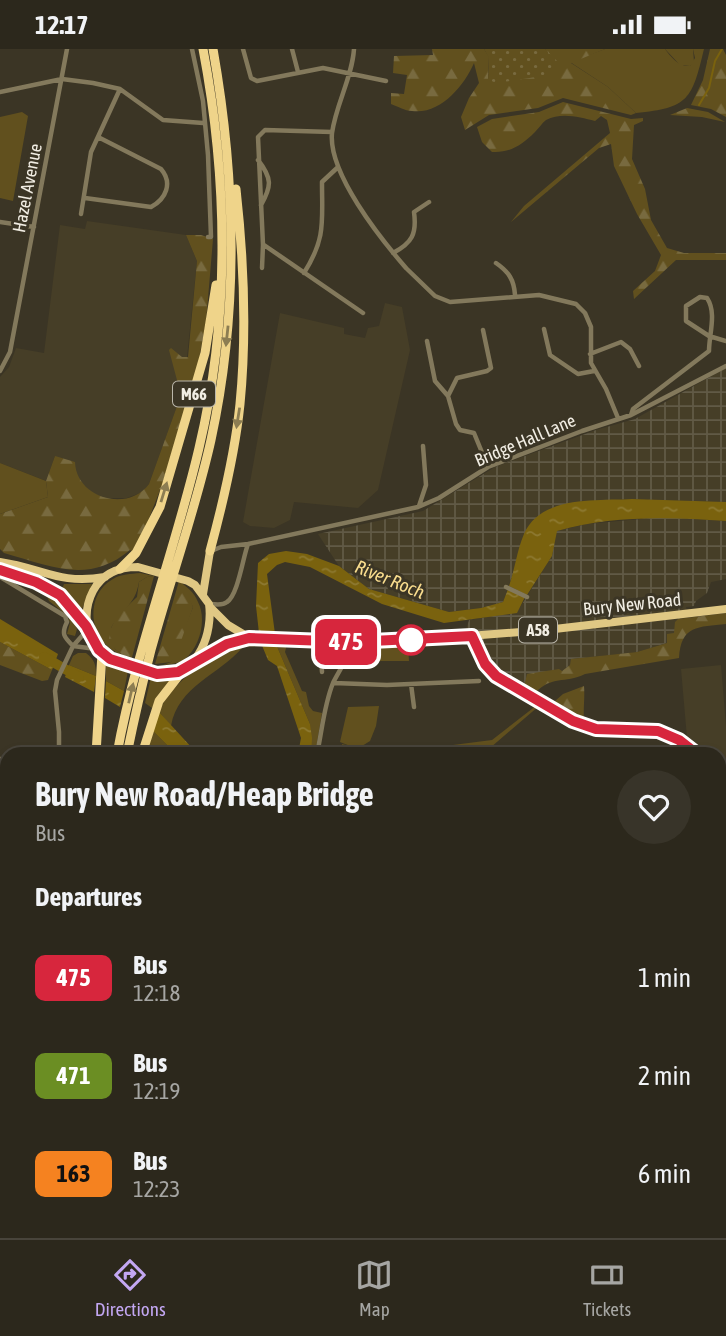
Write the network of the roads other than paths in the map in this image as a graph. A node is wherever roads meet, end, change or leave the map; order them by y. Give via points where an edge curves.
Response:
1 (67, 49) edge
2 (192, 49) edge
3 (203, 49) edge
4 (213, 49) edge
5 (243, 49) edge
6 (292, 49) edge
7 (354, 49) edge
8 (298, 72) junction
9 (350, 72) junction
10 (62, 79) junction
11 (386, 81) dead end
12 (120, 89) junction
13 (0, 92) edge
14 (204, 123) junction
15 (332, 132) junction
16 (226, 136) junction
17 (98, 137) junction
18 (258, 159) junction
19 (337, 168) junction
20 (85, 198) junction
21 (429, 202) dead end
22 (261, 205) junction
23 (81, 214) dead end
24 (0, 222) edge
25 (34, 226) junction
26 (221, 227) junction
27 (208, 237) dead end
28 (263, 245) junction
29 (393, 253) junction
30 (496, 264) dead end
31 (262, 268) dead end
32 (304, 273) junction
33 (515, 295) junction
34 (363, 313) dead end
35 (544, 329) dead end
36 (483, 330) dead end
37 (709, 336) junction
38 (427, 341) dead end
39 (726, 341) edge
40 (590, 354) junction
41 (639, 366) dead end
42 (726, 366) edge
43 (0, 371) edge
44 (594, 371) junction
45 (448, 396) junction
46 (631, 415) junction
47 (618, 418) junction
48 (423, 446) dead end
49 (488, 467) junction
50 (418, 507) junction
51 (248, 544) junction
52 (210, 551) junction
53 (175, 554) junction
54 (0, 562) edge
55 (120, 569) junction
56 (0, 570) edge
57 (0, 577) edge
58 (105, 577) junction
59 (506, 587) dead end
60 (203, 594) junction
61 (527, 597) dead end
62 (209, 605) junction
63 (726, 610) edge
64 (87, 628) junction
65 (472, 636) junction
66 (249, 638) junction
67 (319, 640) junction
68 (352, 642) junction
69 (71, 649) junction
70 (101, 652) junction
71 (188, 666) junction
72 (322, 672) dead end
73 (479, 681) dead end
74 (334, 683) junction
75 (411, 684) junction
76 (414, 707) dead end
77 (125, 740) junction
78 (58, 747) edge
79 (97, 747) edge
80 (121, 747) edge
81 (126, 747) edge
82 (144, 747) edge
83 (319, 747) edge
84 (688, 747) edge

1 - 10 street, Hazel Avenue
2 - 14 street
3 - 26 highway, M66 via 220,161
4 - 16 highway, M66
5 - 8 street via 247,69 257,81
6 - 8 street
7 - 9 street
8 - 9 street via 323,68
9 - 11 street
9 - 15 street
10 - 12 street
10 - 13 street
10 - 25 street, Hazel Avenue
12 - 14 street via 163,120
12 - 17 street
14 - 27 street
15 - 18 street via 265,130 258,137
15 - 19 street
16 -> 52 highway, M66 via 242,252 245,340 230,468
16 -> 53 highway, M66 via 232,243 227,336 206,463
17 - 20 street via 91,152
17 - 20 street via 161,169 167,188 164,197 151,207
18 - 22 street
18 - 22 street via 267,172 270,191
19 - 29 street
19 - 32 street via 322,182 322,229 317,251
20 - 23 street
21 - 29 street via 414,212 415,233 408,246
22 - 28 street
24 - 25 street
25 - 43 street, Hazel Avenue via 10,352
26 - 53 highway, M66 via 219,313 205,420
55 -> 26 highway, M66 via 136,553 160,507 205,353
28 - 31 street
28 - 32 street
29 - 33 street via 435,296 450,302
30 - 33 street via 507,271
32 - 34 street
33 - 40 street via 539,295 576,304 591,327
35 - 44 street via 550,355 578,374
36 - 45 street via 491,368 457,378
37 - 37 street via 686,321 685,306 700,297 712,305
37 - 39 street
37 - 46 street via 709,351
38 - 45 street via 435,381
40 - 41 street via 621,342
40 - 44 street
42 - 46 street, Bridge Hall Lane
44 - 47 street
45 - 49 street via 456,424 460,430 474,433
46 - 47 street, Bridge Hall Lane
47 - 49 street, Bridge Hall Lane
48 - 50 street via 426,485
49 - 50 street, Bridge Hall Lane
50 - 51 street, Bridge Hall Lane
51 - 52 street, Bridge Hall Lane
51 - 62 street via 233,594 223,604
52 - 60 highway
53 - 77 highway, M66
54 - 58 highway via 65,579
55 - 58 highway
55 - 60 highway via 146,567 181,577
56 - 64 highway via 54,590
57 - 69 street via 65,616 64,636
58 - 64 highway via 88,600
59 - 61 street
60 - 62 highway
62 - 66 highway
62 - 71 highway via 203,646
63 - 65 highway, Bury New Road / A58
64 - 69 street
64 - 70 highway
65 - 68 highway, Bury New Road / A58
65 - 84 street via 496,676 573,721 596,729 658,731
66 - 67 highway, Bury New Road / A58
66 - 71 highway, Bury New Road / A58 via 227,644
67 - 68 highway, Bury New Road / A58
67 - 72 street
68 - 74 street
69 - 70 street via 87,646
69 - 78 street via 55,691
70 - 71 highway, A58 via 121,664 157,674
70 - 79 highway
71 - 82 highway via 159,701
73 - 75 street
74 - 75 street
74 - 83 street
75 - 76 street
77 - 80 highway, M66
77 - 81 highway, M66

